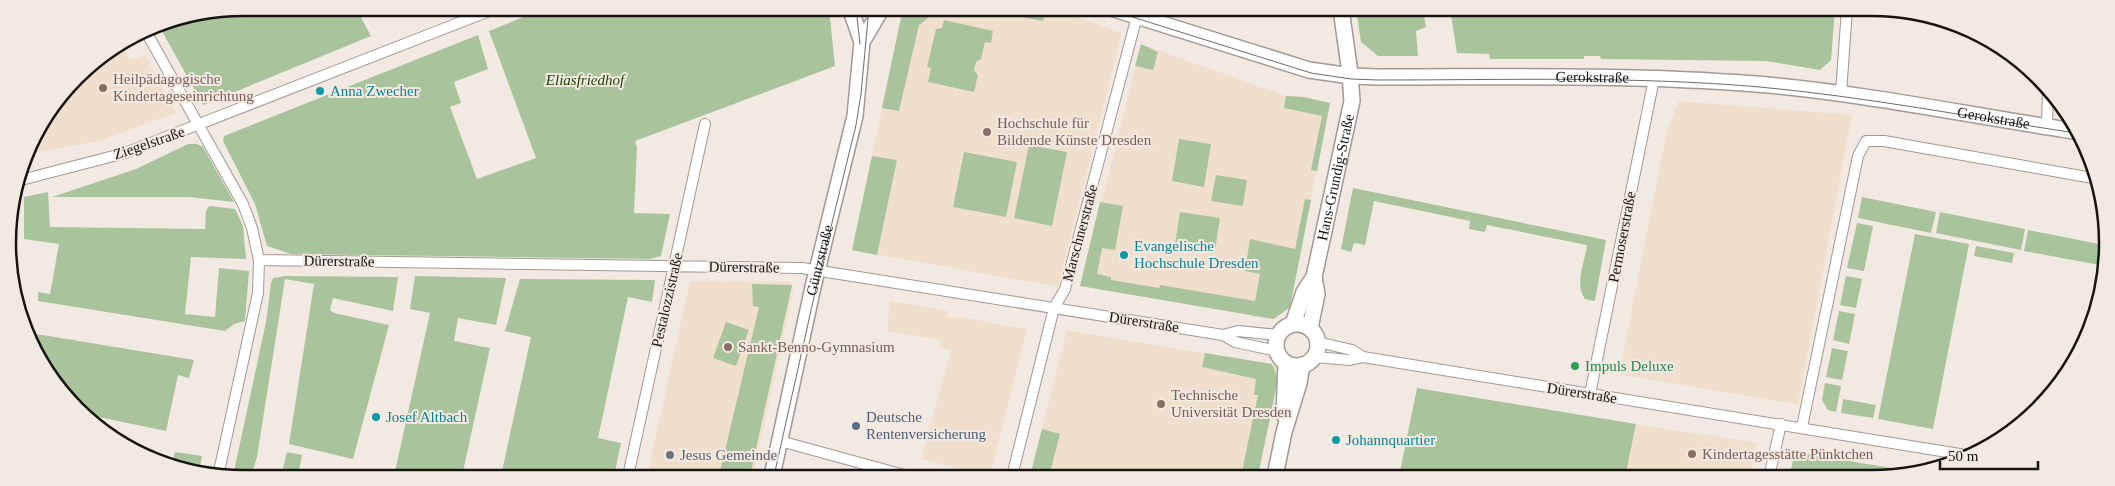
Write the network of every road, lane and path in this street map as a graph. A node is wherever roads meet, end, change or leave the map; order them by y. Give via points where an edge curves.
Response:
1 (478, 16) edge
2 (853, 16) edge
3 (871, 16) edge
4 (876, 16) edge
5 (1136, 16) joint
6 (1342, 16) edge
7 (1848, 16) edge
8 (871, 24) junction
9 (149, 37) edge
10 (862, 42) junction
11 (1351, 76) junction
12 (1654, 79) junction
13 (1841, 94) junction
14 (2048, 100) edge
15 (705, 124) dead end
16 (198, 125) junction
17 (2047, 126) junction
18 (2068, 130) edge
19 (2089, 177) edge
20 (25, 179) edge
21 (259, 260) junction
22 (675, 266) junction
23 (818, 270) junction
24 (1314, 277) junction
25 (1054, 308) junction
26 (1293, 324) junction
27 (1310, 328) junction
28 (1223, 335) junction
29 (1278, 335) junction
30 (1318, 342) junction
31 (1282, 357) junction
32 (1363, 357) junction
33 (1308, 361) junction
34 (1590, 394) junction
35 (1781, 424) junction
36 (1802, 427) junction
37 (1284, 432) junction
38 (780, 441) junction
39 (1956, 453) edge
40 (220, 468) edge
41 (629, 470) edge
42 (773, 470) edge
43 (886, 470) edge
44 (1014, 470) edge
45 (1276, 470) edge
46 (1770, 470) edge

1 - 16 street, Ziegelstraße
2 - 10 street, Güntzstraße
3 - 8 street, Güntzstraße
4 - 8 street, Güntzstraße
5 - 11 street, Gerokstraße via 1309,70
5 - 25 street, Marschnerstraße via 1065,290
6 - 11 street, Hans-Grundig-Straße
7 - 13 street
8 - 10 street, Güntzstraße
9 - 16 street
10 - 23 street, Güntzstraße via 855,116
11 - 12 street, Gerokstraße
11 - 24 street, Hans-Grundig-Straße via 1351,108
12 - 13 street, Gerokstraße via 1751,84
12 - 34 street, Permoserstraße
13 - 17 street, Gerokstraße
14 - 17 street
15 - 22 street, Pestalozzistraße
16 - 20 street, Ziegelstraße via 125,153
16 - 21 street via 243,204
17 - 18 street, Gerokstraße
19 - 36 street via 1884,141 1866,141 1858,156
21 - 22 street, Dürerstraße
21 - 40 street via 258,293
22 - 23 street, Dürerstraße
22 - 41 street, Pestalozzistraße
23 - 25 street, Dürerstraße
23 - 38 street, Güntzstraße
24 - 26 street, Hans-Grundig-Straße via 1304,292
24 - 27 street, Hans-Grundig-Straße via 1316,294
25 - 28 street, Dürerstraße
25 - 44 street, Marschnerstraße
26 - 27 street
26 - 29 street
27 - 30 street
28 - 29 street, Dürerstraße via 1238,331
28 - 31 street, Dürerstraße
29 - 31 street
30 - 32 street, Dürerstraße via 1352,350
30 - 33 street
31 - 33 street
31 - 37 street
32 - 33 street, Dürerstraße
32 - 34 street, Dürerstraße
33 - 37 street
34 - 35 street, Dürerstraße
35 - 36 street, Dürerstraße
35 - 46 street
36 - 39 street, Dürerstraße
37 - 45 street
38 - 42 street, Güntzstraße
38 - 43 street

